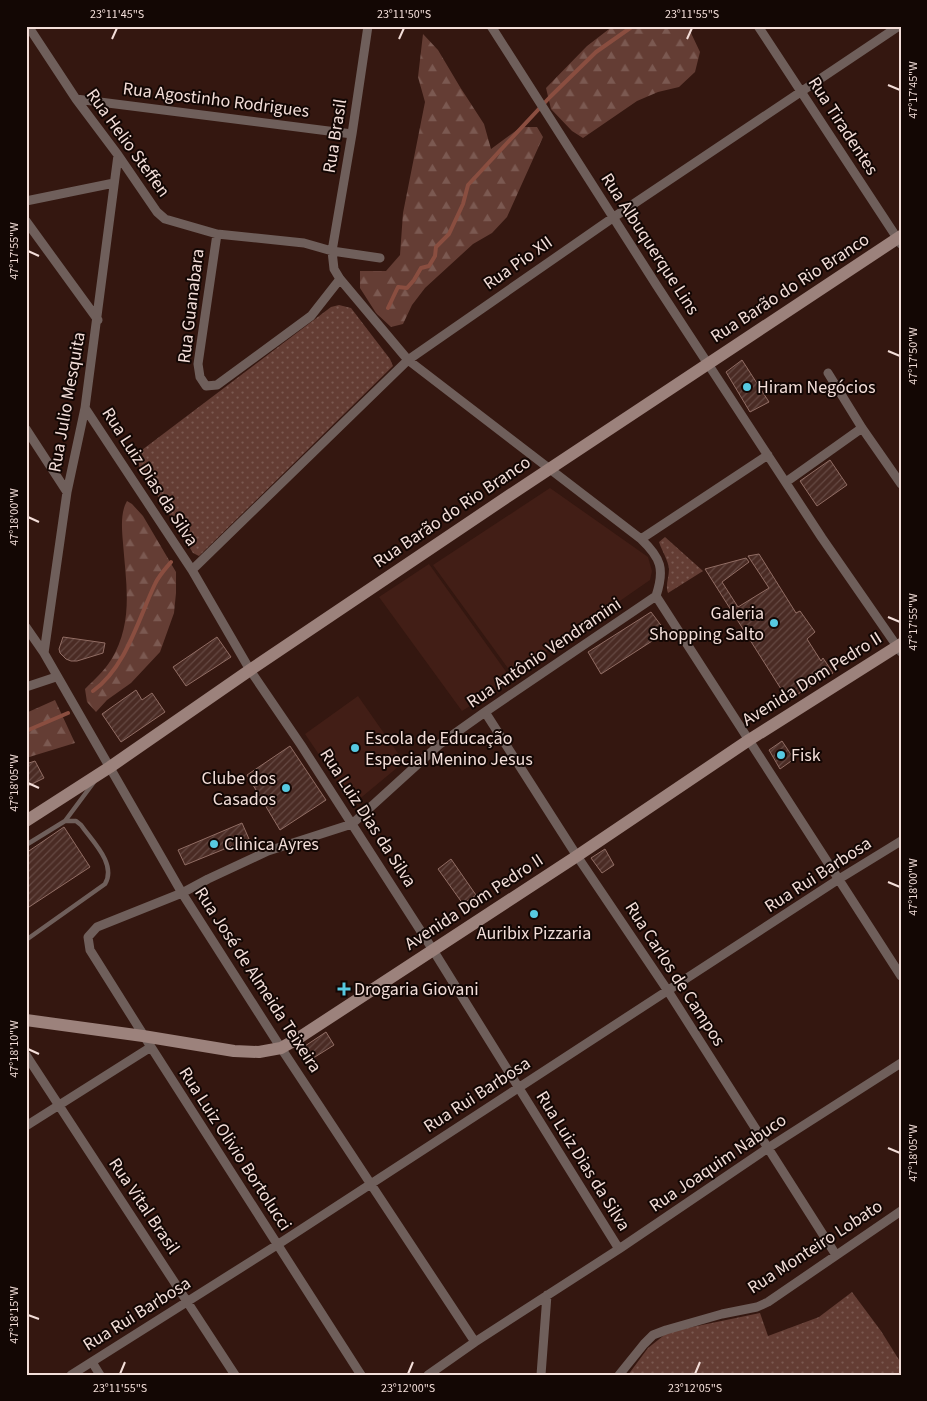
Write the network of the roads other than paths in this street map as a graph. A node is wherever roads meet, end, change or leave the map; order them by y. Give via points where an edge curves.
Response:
1 (28, 26) edge
2 (368, 26) edge
3 (491, 26) edge
4 (758, 26) edge
5 (898, 26) edge
6 (802, 92) junction
7 (76, 99) junction
8 (352, 134) junction
9 (118, 155) junction
10 (114, 183) junction
11 (26, 201) edge
12 (614, 217) junction
13 (26, 221) edge
14 (217, 234) junction
15 (900, 240) edge
16 (332, 251) junction
17 (380, 258) dead end
18 (340, 279) junction
19 (98, 320) junction
20 (408, 360) junction
21 (708, 364) junction
22 (828, 373) dead end
23 (85, 408) junction
24 (862, 428) junction
25 (26, 429) edge
26 (768, 455) junction
27 (548, 469) junction
28 (786, 482) junction
29 (901, 484) edge
30 (68, 492) junction
31 (641, 539) junction
32 (192, 570) junction
33 (656, 596) junction
34 (26, 626) edge
35 (900, 648) edge
36 (44, 653) junction
37 (250, 670) junction
38 (56, 677) junction
39 (26, 687) edge
40 (485, 712) junction
41 (749, 740) junction
42 (106, 769) junction
43 (65, 820) junction
44 (26, 821) edge
45 (352, 824) junction
46 (901, 841) edge
47 (26, 845) edge
48 (577, 856) junction
49 (839, 879) junction
50 (182, 893) junction
51 (88, 938) joint
52 (26, 940) edge
53 (433, 950) junction
54 (901, 976) edge
55 (668, 991) junction
56 (26, 1020) edge
57 (143, 1036) junction
58 (150, 1047) junction
59 (281, 1048) junction
60 (26, 1055) edge
61 (901, 1063) edge
62 (518, 1088) junction
63 (58, 1106) junction
64 (26, 1126) edge
65 (768, 1148) junction
66 (371, 1184) junction
67 (901, 1211) edge
68 (277, 1245) junction
69 (619, 1249) junction
70 (836, 1255) junction
71 (547, 1295) junction
72 (188, 1302) junction
73 (475, 1342) junction
74 (92, 1362) junction
75 (71, 1375) edge
76 (100, 1375) edge
77 (235, 1375) edge
78 (361, 1375) edge
79 (428, 1375) edge
80 (541, 1375) edge
81 (619, 1375) edge

1 - 7 street, Rua Helio Steffen
2 - 8 street, Rua Brasil
3 - 12 street, Rua Albuquerque Lins
4 - 6 street, Rua Tiradentes
5 - 6 street, Rua Pio XII
6 - 12 street, Rua Pio XII
6 - 15 street, Rua Tiradentes
7 - 8 street, Rua Agostinho Rodrigues
7 - 9 street, Rua Helio Steffen
8 - 16 street, Rua Brasil
9 - 10 street, Rua Julio Mesquita
9 - 14 street, Rua Helio Steffen via 165,219
10 - 11 street
10 - 19 street, Rua Julio Mesquita
12 - 20 street, Rua Pio XII
12 - 21 street, Rua Albuquerque Lins
13 - 19 street
14 - 16 street, Rua Helio Steffen via 304,243
14 - 18 street, Rua Guanabara via 198,364 200,378 206,386 217,385 311,316
15 - 21 main road, Rua Barão do Rio Branco
16 - 17 street, Rua Helio Steffen
16 - 18 street via 334,269
18 - 20 street
19 - 23 street, Rua Julio Mesquita
20 - 27 street
20 - 32 street, Rua Pio XII
21 - 26 street, Rua Albuquerque Lins
21 - 27 main road, Rua Barão do Rio Branco
22 - 24 street
23 - 30 street, Rua Julio Mesquita
23 - 32 street, Rua Luiz Dias da Silva
24 - 28 street
24 - 29 street
25 - 30 street
26 - 28 street, Rua Albuquerque Lins
26 - 31 street
27 - 31 street
27 - 37 main road, Rua Barão do Rio Branco
28 - 35 street, Rua Albuquerque Lins
30 - 36 street, Rua Julio Mesquita
31 - 33 street via 654,552 660,567 661,580
32 - 37 street, Rua Luiz Dias da Silva
33 - 40 street, Rua Antônio Vendramini
33 - 41 street
34 - 36 street, Rua José de Almeida Teixeira
35 - 41 main road, Avenida Dom Pedro II
36 - 38 street, Rua José de Almeida Teixeira
37 - 42 main road, Rua Barão do Rio Branco
37 - 45 street, Rua Luiz Dias da Silva
38 - 39 street
38 - 42 street, Rua José de Almeida Teixeira
40 - 45 street, Rua Antônio Vendramini via 437,746
40 - 48 street, Rua Carlos de Campos
41 - 48 main road, Avenida Dom Pedro II
41 - 49 street
42 - 43 lane
42 - 44 main road, Rua Barão do Rio Branco
42 - 50 street, Rua José de Almeida Teixeira
43 - 47 lane
43 - 52 lane via 81,825 106,860 108,880
45 - 50 street, Rua Antônio Vendramini via 268,851
45 - 53 street, Rua Luiz Dias da Silva
46 - 49 street, Rua Rui Barbosa
48 - 53 main road, Avenida Dom Pedro II
48 - 55 street, Rua Carlos de Campos
49 - 54 street
49 - 55 street, Rua Rui Barbosa
50 - 51 street, Rua Antônio Vendramini via 97,927
50 - 59 street, Rua José de Almeida Teixeira
51 - 57 street, Rua Luiz Olivio Bortolucci via 90,950
53 - 59 main road, Avenida Dom Pedro II
53 - 62 street, Rua Luiz Dias da Silva
55 - 62 street, Rua Rui Barbosa
55 - 65 street, Rua Carlos de Campos
56 - 57 main road, Avenida Dom Pedro II
57 - 58 street, Rua Luiz Olivio Bortolucci
57 - 59 main road, Avenida Dom Pedro II via 234,1050 259,1052
58 - 63 street
58 - 68 street, Rua Luiz Olivio Bortolucci
59 - 66 street, Rua José de Almeida Teixeira
60 - 63 street, Rua Vital Brasil
61 - 65 street, Rua Joaquim Nabuco
62 - 66 street, Rua Rui Barbosa
62 - 69 street, Rua Luiz Dias da Silva
63 - 64 street
63 - 72 street, Rua Vital Brasil
65 - 69 street, Rua Joaquim Nabuco
65 - 70 street, Rua Carlos de Campos
66 - 68 street, Rua Rui Barbosa
66 - 73 street, Rua José de Almeida Teixeira
67 - 70 street, Rua Monteiro Lobato
68 - 72 street, Rua Rui Barbosa
68 - 78 street, Rua Luiz Olivio Bortolucci
69 - 71 street, Rua Joaquim Nabuco
70 - 81 street, Rua Monteiro Lobato via 757,1307 653,1335
71 - 73 street, Rua Joaquim Nabuco
71 - 80 street
72 - 74 street, Rua Rui Barbosa
72 - 77 street, Rua Vital Brasil
73 - 79 street, Rua Joaquim Nabuco
74 - 75 street, Rua Rui Barbosa
74 - 76 street

